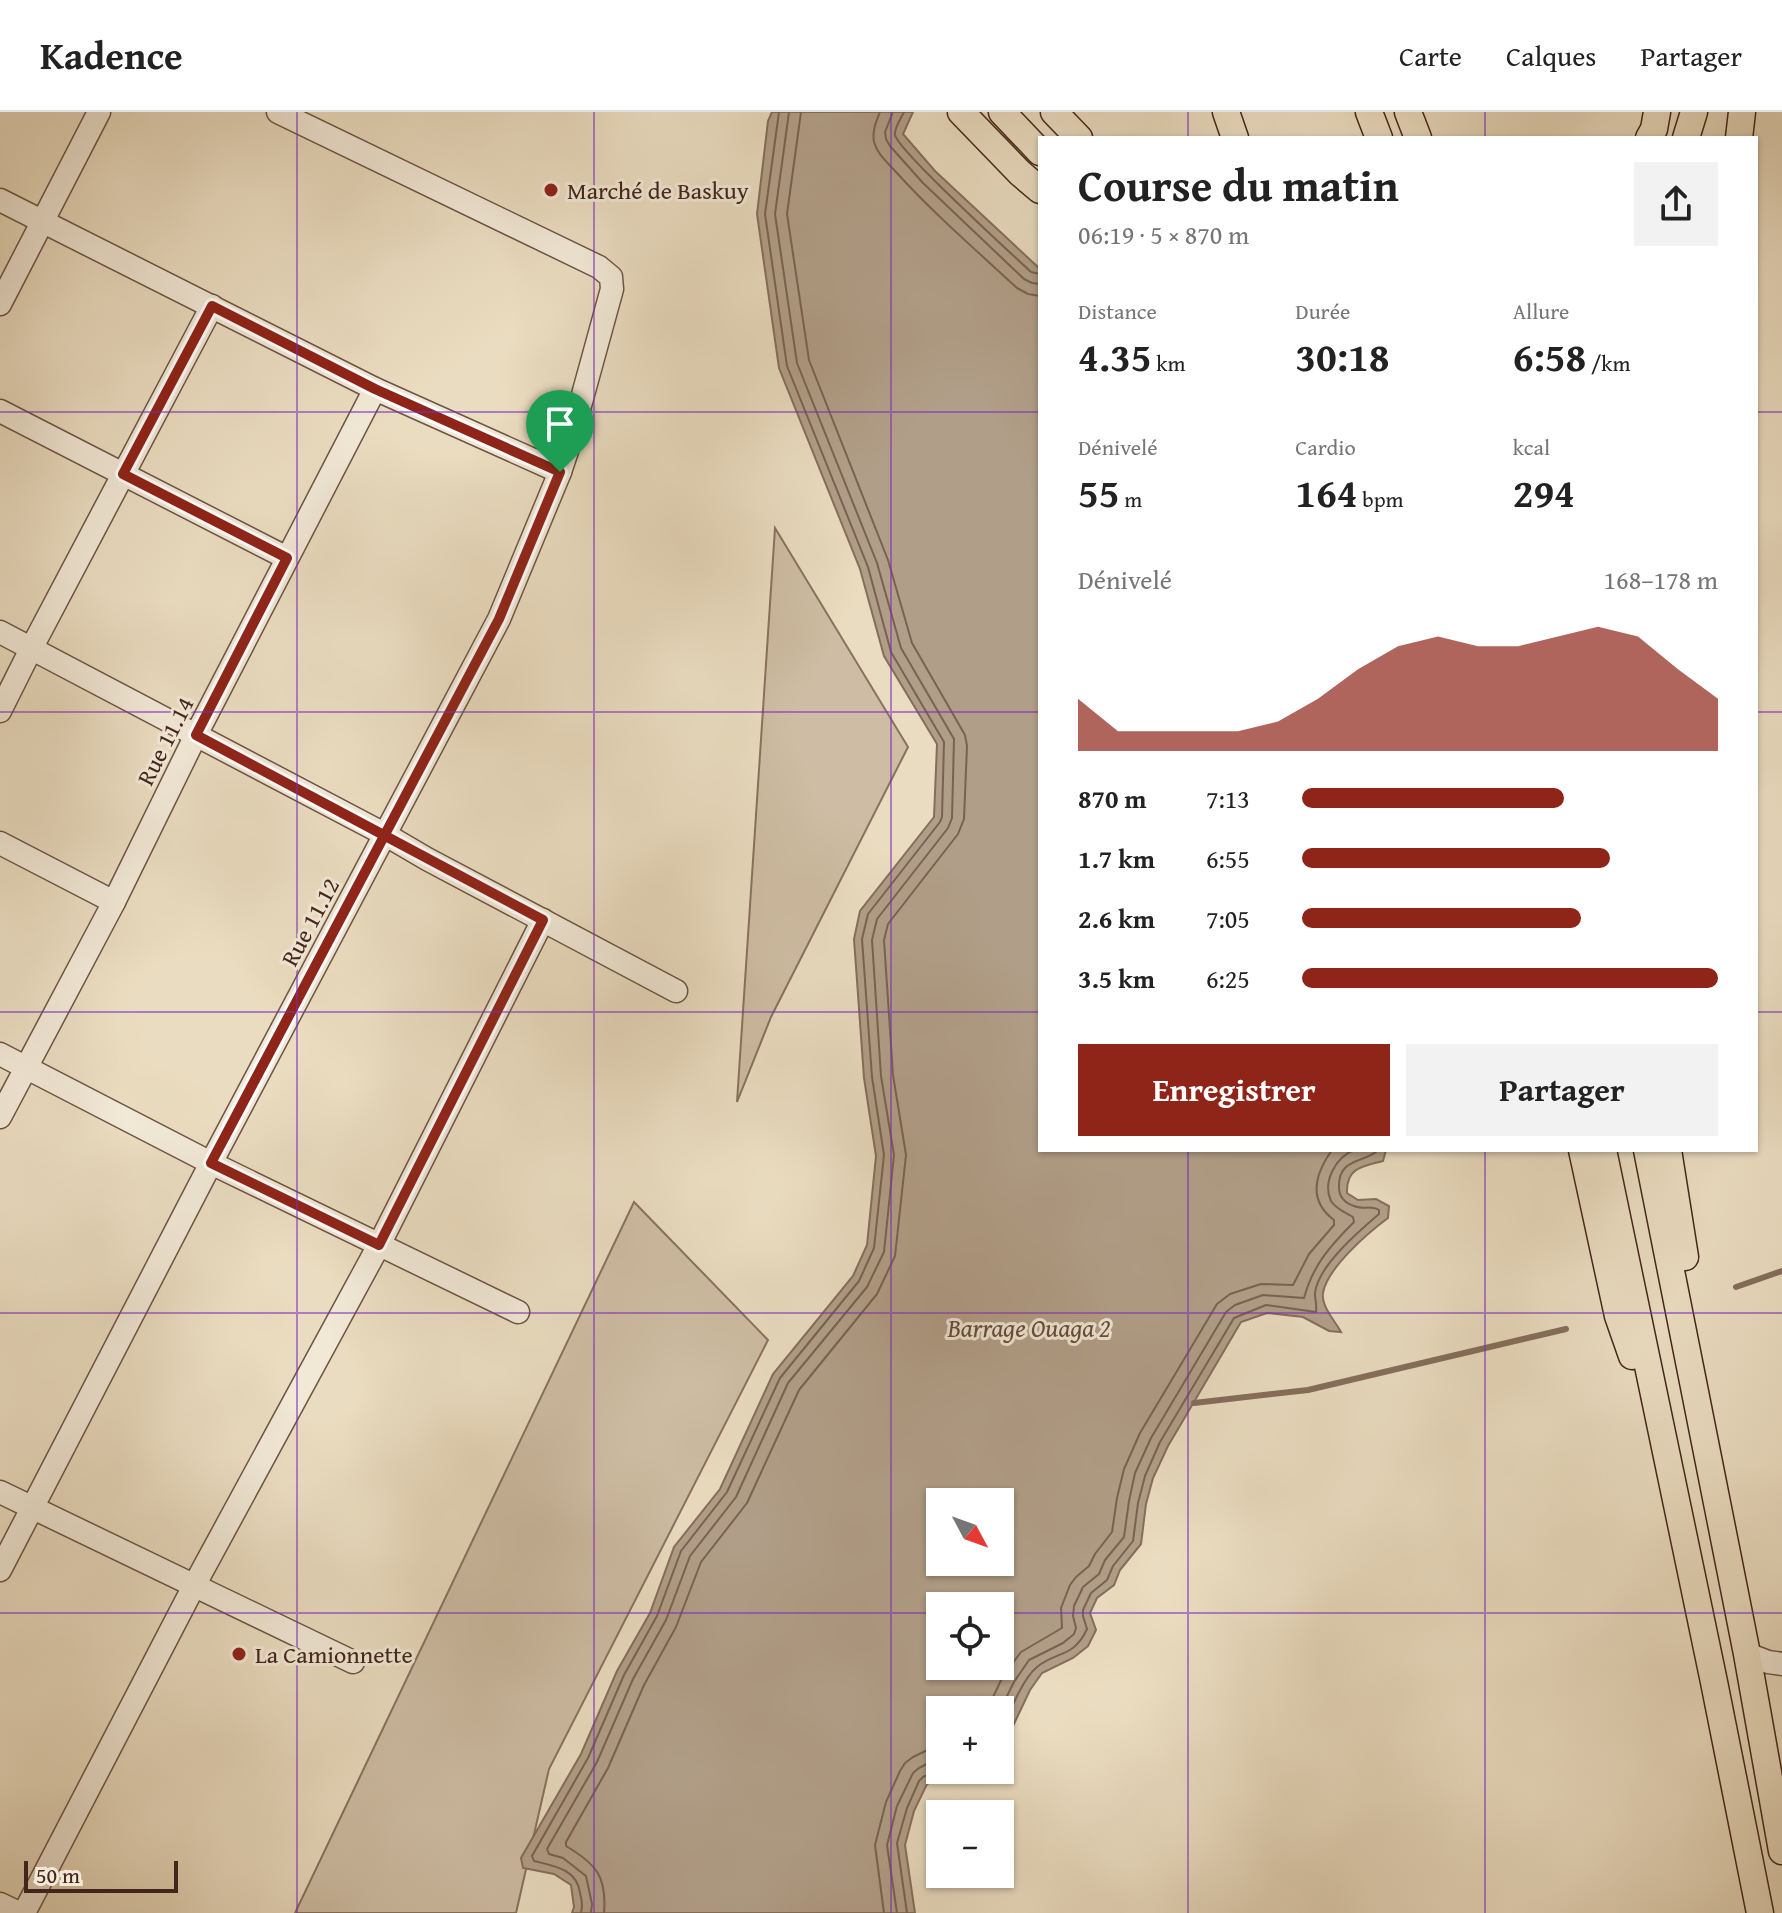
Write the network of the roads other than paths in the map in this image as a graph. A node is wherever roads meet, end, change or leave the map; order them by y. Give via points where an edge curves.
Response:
1 (99, 112) edge
2 (278, 112) edge
3 (961, 112) edge
4 (1002, 112) edge
5 (1054, 112) edge
6 (1226, 112) edge
7 (1369, 112) edge
8 (1408, 112) edge
9 (1427, 112) edge
10 (1657, 112) edge
11 (1694, 112) edge
12 (1742, 112) edge
13 (1077, 136) edge
14 (1234, 136) edge
15 (1378, 136) edge
16 (1417, 136) edge
17 (1433, 136) edge
18 (1650, 136) edge
19 (1687, 136) edge
20 (1739, 136) edge
21 (1038, 150) edge
22 (1038, 188) edge
23 (0, 200) edge
24 (43, 222) junction
25 (0, 304) edge
26 (212, 306) junction
27 (375, 389) junction
28 (0, 411) edge
29 (560, 472) junction
30 (123, 474) junction
31 (287, 558) junction
32 (0, 632) edge
33 (31, 649) junction
34 (0, 711) edge
35 (196, 735) junction
36 (386, 835) junction
37 (0, 843) edge
38 (114, 902) junction
39 (543, 920) junction
40 (676, 991) dead end
41 (0, 1054) edge
42 (26, 1068) junction
43 (0, 1117) edge
44 (1582, 1152) edge
45 (1603, 1152) edge
46 (1647, 1152) edge
47 (1668, 1152) edge
48 (211, 1163) junction
49 (379, 1245) junction
50 (518, 1312) dead end
51 (1667, 1458) junction
52 (1708, 1463) junction
53 (0, 1492) edge
54 (33, 1509) junction
55 (0, 1570) edge
56 (195, 1584) junction
57 (1747, 1654) junction
58 (353, 1662) dead end
59 (1782, 1664) edge
60 (1782, 1851) edge
61 (0, 1904) edge
62 (21, 1913) edge
63 (1760, 1913) edge

1 - 24 street
2 - 29 street, Rue 11.12 via 611,277 612,289
3 - 22 main road
4 - 21 main road
5 - 13 main road
6 - 14 main road
7 - 15 main road
8 - 16 main road
9 - 17 main road
10 - 18 main road
11 - 19 main road
12 - 20 main road
23 - 24 street
24 - 25 street
24 - 26 street
26 - 27 street
26 - 30 street
27 - 29 street
27 - 31 street, Rue 11.14
28 - 30 street
29 - 36 street, Rue 11.12 via 499,619
30 - 31 street
30 - 33 street
31 - 35 street, Rue 11.14
32 - 33 street
33 - 34 street
33 - 35 street
35 - 36 street
35 - 38 street, Rue 11.14
36 - 39 street
36 - 48 street, Rue 11.12
37 - 38 street
38 - 42 street, Rue 11.14
39 - 40 street
39 - 49 street
41 - 42 street
42 - 43 street, Rue 11.14
42 - 48 street
44 - 51 main road via 1618,1316
45 - 51 main road
46 - 52 main road
47 - 52 main road via 1695,1322
48 - 49 street
48 - 54 street, Rue 11.12
49 - 50 street
49 - 56 street
51 - 63 main road
52 - 57 main road
53 - 54 street
54 - 55 street, Rue 11.12
54 - 56 street
56 - 58 street
56 - 62 street
57 - 59 street
57 - 60 main road
61 - 62 street

